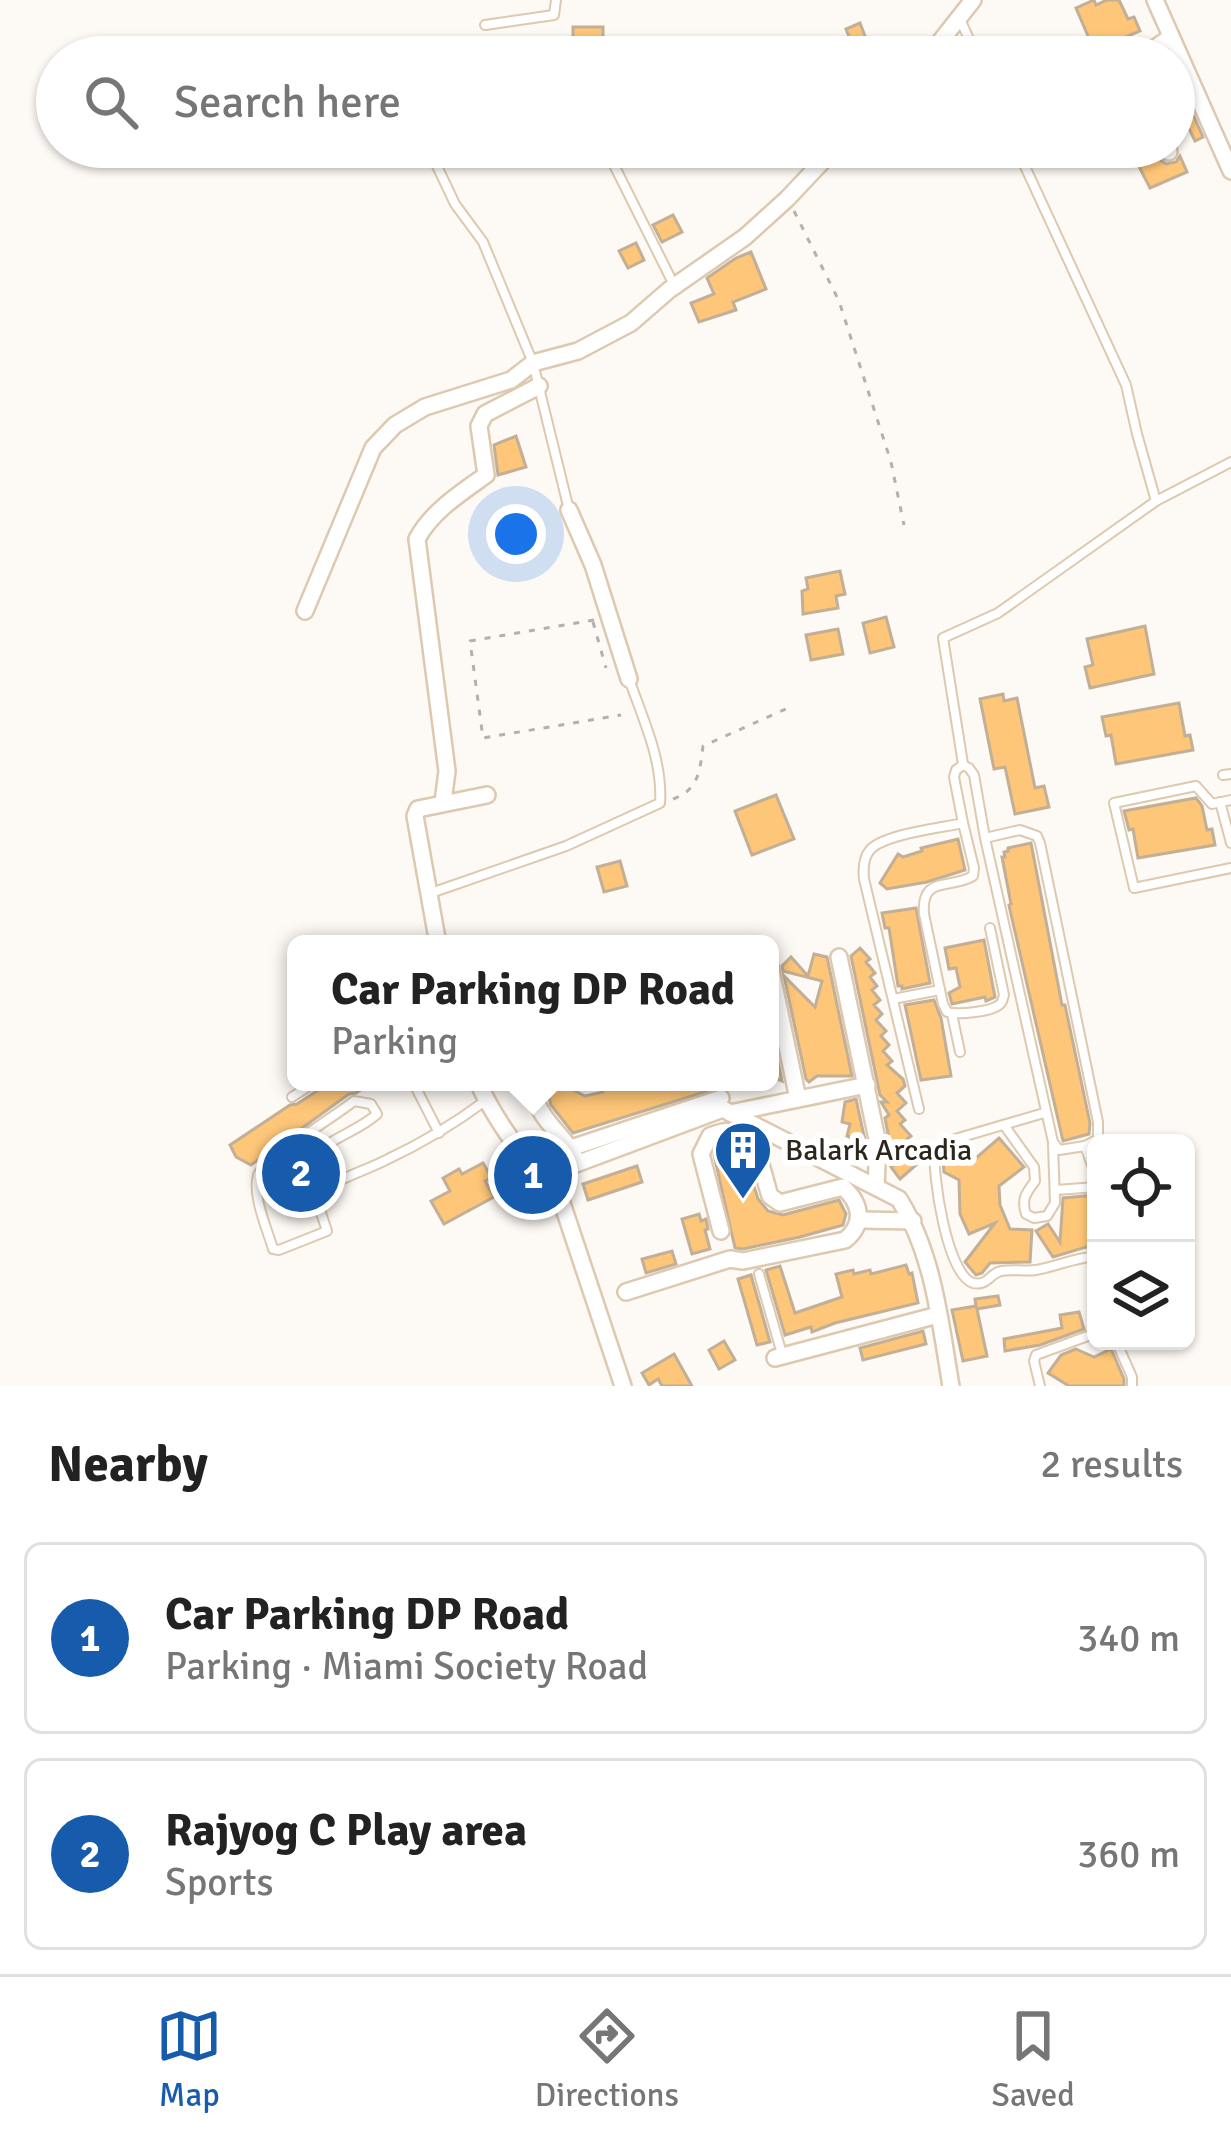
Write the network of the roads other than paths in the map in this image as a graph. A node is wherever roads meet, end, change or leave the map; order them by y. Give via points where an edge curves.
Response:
1 (556, 0) edge
2 (974, 0) edge
3 (1155, 0) edge
4 (959, 17) junction
5 (484, 26) dead end
6 (944, 36) edge
7 (968, 36) edge
8 (1171, 36) edge
9 (1195, 90) edge
10 (438, 168) edge
11 (615, 168) edge
12 (817, 168) edge
13 (1026, 168) edge
14 (1231, 170) edge
15 (674, 286) junction
16 (533, 364) junction
17 (538, 386) junction
18 (1231, 462) edge
19 (1156, 502) junction
20 (569, 510) joint
21 (305, 611) dead end
22 (629, 680) joint
23 (963, 765) junction
24 (488, 795) dead end
25 (1231, 800) edge
26 (443, 802) junction
27 (1220, 802) junction
28 (963, 823) junction
29 (985, 838) junction
30 (1231, 843) edge
31 (1231, 868) edge
32 (430, 893) junction
33 (991, 928) dead end
34 (437, 935) edge
35 (839, 958) dead end
36 (940, 990) junction
37 (892, 999) junction
38 (779, 1009) edge
39 (952, 1014) junction
40 (960, 1052) dead end
41 (867, 1085) junction
42 (301, 1091) edge
43 (418, 1091) edge
44 (482, 1091) edge
45 (534, 1091) edge
46 (292, 1097) dead end
47 (486, 1100) junction
48 (723, 1100) edge
49 (798, 1100) junction
50 (919, 1109) dead end
51 (1044, 1114) junction
52 (1004, 1125) junction
53 (439, 1133) junction
54 (1053, 1142) junction
55 (1085, 1146) junction
56 (1087, 1151) edge
57 (574, 1156) junction
58 (552, 1173) junction
59 (339, 1180) junction
60 (876, 1187) junction
61 (1087, 1187) edge
62 (1056, 1190) junction
63 (860, 1220) junction
64 (914, 1222) junction
65 (721, 1231) joint
66 (1087, 1256) edge
67 (730, 1259) junction
68 (759, 1274) dead end
69 (626, 1292) dead end
70 (938, 1315) junction
71 (1087, 1337) edge
72 (1120, 1350) edge
73 (779, 1357) joint
74 (623, 1386) edge
75 (951, 1386) edge
76 (1040, 1386) edge
77 (1132, 1386) edge

1 - 5 lane via 554,15
2 - 4 street
3 - 8 street
4 - 6 street
4 - 7 lane
9 - 14 street
10 - 16 lane via 483,242
11 - 15 lane
12 - 15 street via 745,237
13 - 19 lane via 1126,385
15 - 16 street via 604,338
16 - 17 lane
16 - 21 street via 511,380 425,407 373,448
17 - 20 lane
17 - 26 street via 485,414 478,426 486,475 417,538 447,771
18 - 19 lane
19 - 23 lane via 998,613 943,638
20 - 22 street via 593,565 600,619
22 - 32 lane via 662,782 660,803
23 - 28 lane via 953,777
23 - 29 lane via 974,775
24 - 26 street
25 - 27 lane
26 - 32 street via 415,816
27 - 30 lane
27 - 31 lane via 1212,804 1196,786 1114,802 1134,888
28 - 36 lane via 973,876 934,886 923,899
28 - 37 lane via 885,840 866,858
29 - 51 lane
29 - 55 lane via 1020,830 1040,843 1098,1122 1098,1139
32 - 34 street
33 - 39 lane via 1003,1000
35 - 41 street
36 - 37 lane
36 - 39 lane
37 - 50 lane
38 - 49 street
39 - 40 lane
41 - 49 street
41 - 60 street
42 - 46 lane
43 - 53 lane
44 - 47 street
45 - 57 street
47 - 53 lane
47 - 58 street via 534,1165
48 - 49 street
48 - 57 street
48 - 60 street
51 - 52 lane
51 - 54 lane
52 - 62 lane via 1036,1175 1024,1195 1026,1214 1047,1216
52 - 66 lane via 935,1150 953,1262 982,1283 1001,1271
53 - 59 lane
54 - 55 lane via 1059,1150
54 - 62 lane
55 - 56 lane
57 - 58 street
58 - 74 street
59 - 59 lane via 320,1192 327,1231 273,1249 257,1177 265,1163 354,1101 371,1104 376,1114 369,1121 327,1145
60 - 64 street via 899,1199
61 - 62 lane
63 - 64 street
63 - 65 street via 843,1187 774,1202 753,1142 732,1130 710,1136 701,1154
63 - 67 street via 845,1240
64 - 70 street
65 - 67 lane
67 - 69 street
68 - 73 lane
70 - 73 street
70 - 75 street
71 - 76 lane via 1036,1355
72 - 77 lane

